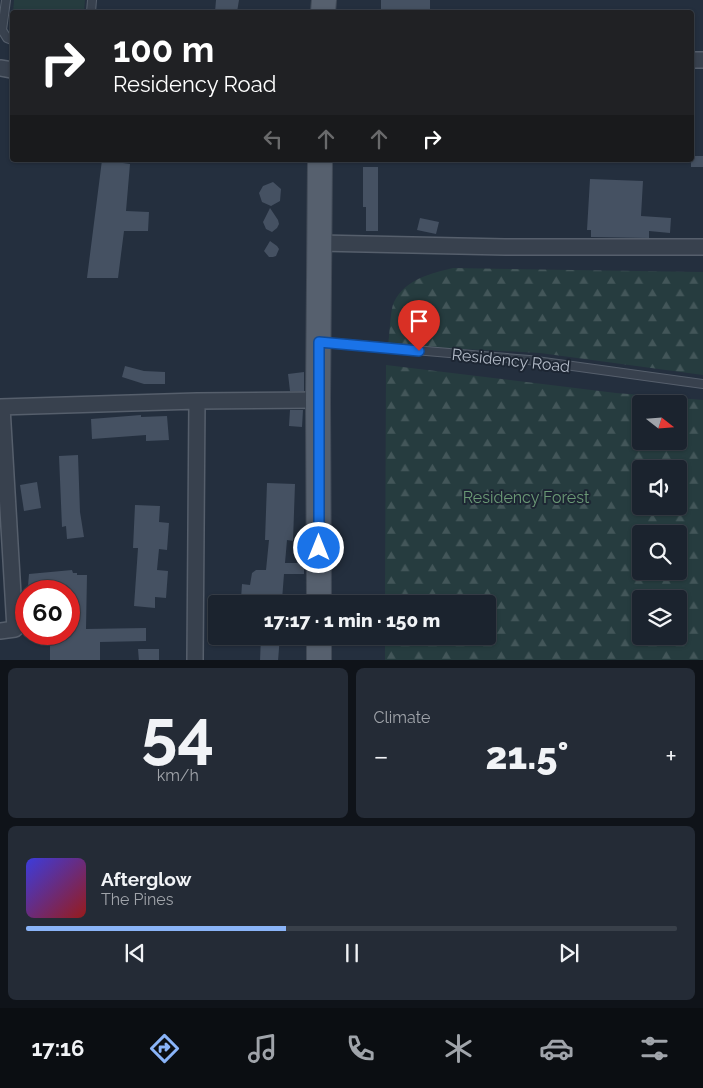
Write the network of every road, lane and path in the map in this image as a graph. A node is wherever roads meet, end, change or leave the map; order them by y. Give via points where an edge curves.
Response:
1 (6, 0) edge
2 (10, 39) edge
3 (320, 162) edge
4 (319, 243) junction
5 (703, 246) edge
6 (319, 342) junction
7 (703, 384) edge
8 (318, 400) junction
9 (197, 401) junction
10 (1, 406) edge
11 (319, 595) edge
12 (0, 631) edge
13 (319, 645) edge
14 (195, 660) edge
15 (319, 660) edge

1 - 2 lane via 2,30
3 - 4 main road
4 - 5 street via 505,247
4 - 6 main road
6 - 7 lane, Residency Road via 529,360
6 - 8 main road
8 - 9 street
8 - 11 main road
9 - 10 street
9 - 14 street
10 - 12 street via 15,628
13 - 15 main road

